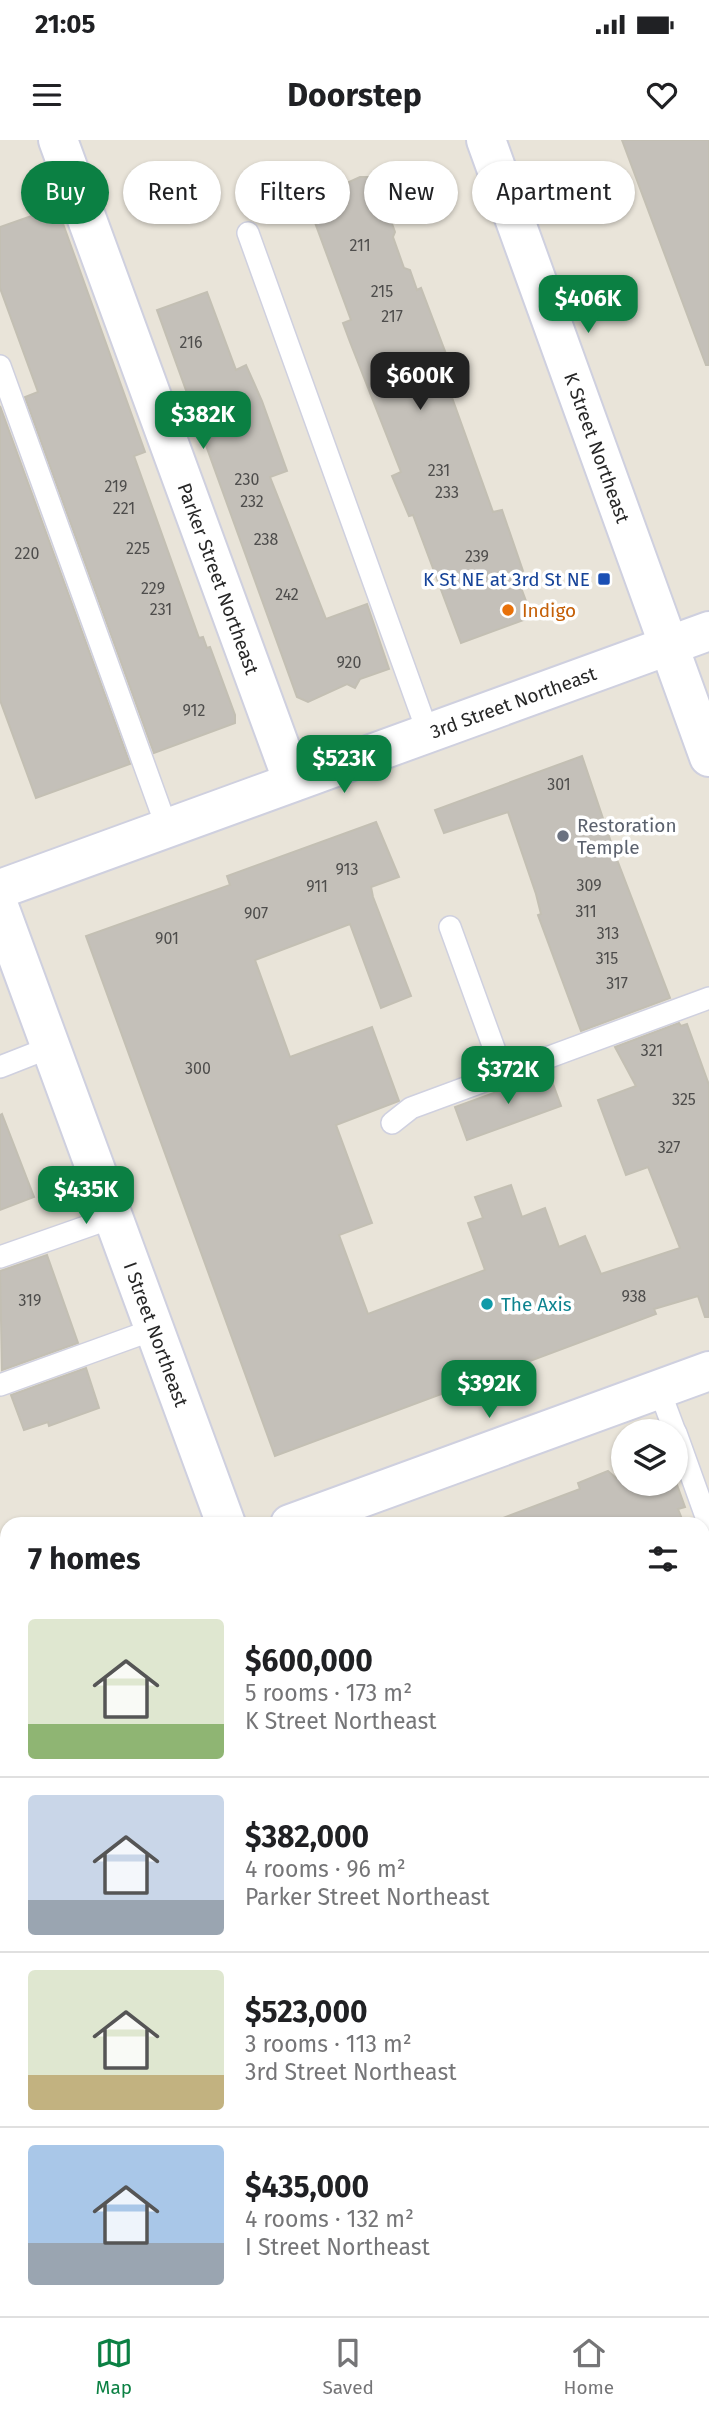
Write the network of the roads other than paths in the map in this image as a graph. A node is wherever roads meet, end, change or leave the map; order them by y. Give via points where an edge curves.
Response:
1 (58, 140) edge
2 (486, 140) edge
3 (248, 233) dead end
4 (0, 366) edge
5 (709, 631) edge
6 (669, 646) junction
7 (428, 733) junction
8 (709, 757) edge
9 (293, 782) junction
10 (167, 828) junction
11 (0, 890) edge
12 (0, 909) edge
13 (450, 927) dead end
14 (709, 998) edge
15 (51, 1047) junction
16 (0, 1067) edge
17 (503, 1073) junction
18 (392, 1123) dead end
19 (114, 1217) junction
20 (0, 1257) edge
21 (155, 1329) junction
22 (709, 1370) edge
23 (0, 1385) edge
24 (659, 1389) junction
25 (670, 1419) edge
26 (688, 1468) edge
27 (338, 1516) edge
28 (223, 1517) edge
29 (706, 1517) edge

1 - 9 street, Parker Street Northeast
2 - 6 street, K Street Northeast
3 - 7 lane
4 - 10 lane
5 - 6 street, 3rd Street Northeast
6 - 7 street, 3rd Street Northeast
6 - 8 street, K Street Northeast
7 - 9 street, 3rd Street Northeast
9 - 10 street, 3rd Street Northeast
10 - 11 street, 3rd Street Northeast
12 - 15 street, I Street Northeast
13 - 17 lane
14 - 17 lane
15 - 16 lane
15 - 19 street, I Street Northeast
17 - 18 lane via 411,1108
19 - 20 lane
19 - 21 street, I Street Northeast
21 - 23 lane
21 - 28 street, I Street Northeast
22 - 24 street
24 - 25 lane
24 - 27 street
26 - 29 lane

